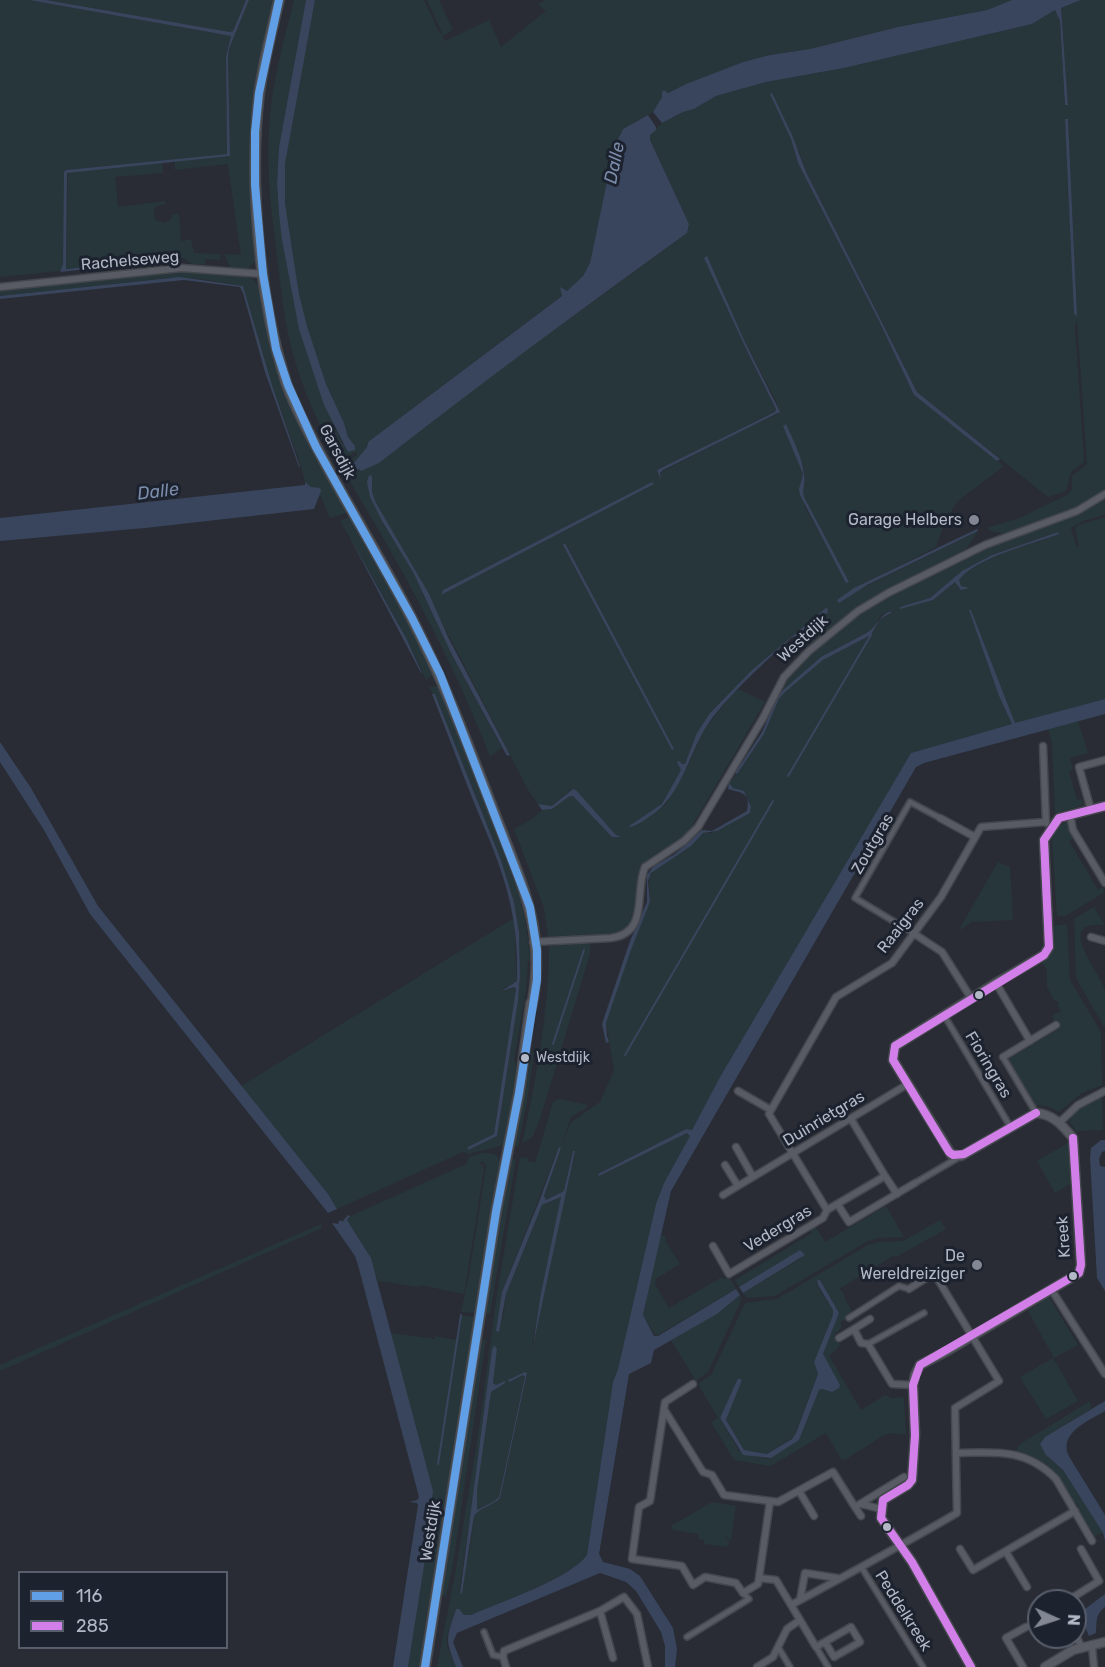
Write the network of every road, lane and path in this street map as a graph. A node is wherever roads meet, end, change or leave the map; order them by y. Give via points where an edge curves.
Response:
1 (279, 0) edge
2 (263, 274) junction
3 (0, 287) edge
4 (1105, 494) edge
5 (1043, 746) dead end
6 (1105, 760) edge
7 (1105, 806) edge
8 (1091, 810) junction
9 (1070, 815) junction
10 (940, 818) joint
11 (1049, 824) junction
12 (975, 837) junction
13 (1105, 883) edge
14 (913, 933) junction
15 (1091, 937) dead end
16 (1105, 941) edge
17 (534, 942) junction
18 (996, 983) junction
19 (971, 998) junction
20 (944, 1015) junction
21 (1056, 1025) dead end
22 (1030, 1041) junction
23 (1003, 1057) joint
24 (908, 1084) junction
25 (738, 1091) dead end
26 (1105, 1091) edge
27 (771, 1110) junction
28 (1036, 1113) junction
29 (851, 1119) junction
30 (1060, 1122) junction
31 (1011, 1128) junction
32 (736, 1147) dead end
33 (793, 1154) junction
34 (961, 1156) junction
35 (725, 1166) dead end
36 (885, 1176) junction
37 (753, 1177) junction
38 (915, 1183) joint
39 (738, 1186) junction
40 (897, 1194) junction
41 (723, 1195) dead end
42 (838, 1204) junction
43 (827, 1210) junction
44 (713, 1245) dead end
45 (909, 1289) joint
46 (1052, 1289) junction
47 (924, 1313) dead end
48 (849, 1318) dead end
49 (870, 1319) dead end
50 (854, 1329) junction
51 (972, 1336) junction
52 (839, 1338) dead end
53 (868, 1344) junction
54 (1105, 1374) edge
55 (693, 1384) dead end
56 (914, 1385) junction
57 (664, 1408) junction
58 (956, 1453) junction
59 (904, 1478) dead end
60 (799, 1491) junction
61 (770, 1501) junction
62 (857, 1505) junction
63 (881, 1509) junction
64 (1075, 1511) junction
65 (814, 1516) dead end
66 (861, 1516) dead end
67 (1092, 1541) dead end
68 (900, 1546) junction
69 (960, 1549) dead end
70 (1081, 1549) dead end
71 (1006, 1552) junction
72 (862, 1568) junction
73 (759, 1578) junction
74 (837, 1578) junction
75 (1027, 1587) dead end
76 (1087, 1589) edge
77 (743, 1593) junction
78 (800, 1600) junction
79 (791, 1605) junction
80 (600, 1611) junction
81 (800, 1620) junction
82 (1026, 1627) dead end
83 (484, 1632) dead end
84 (687, 1637) dead end
85 (825, 1642) junction
86 (1105, 1642) edge
87 (1092, 1646) junction
88 (778, 1647) junction
89 (816, 1647) junction
90 (1087, 1647) edge
91 (1078, 1649) edge
92 (503, 1657) junction
93 (613, 1658) dead end
94 (425, 1667) edge
95 (506, 1667) edge
96 (648, 1667) edge
97 (757, 1667) edge
98 (790, 1667) edge
99 (828, 1667) edge
100 (923, 1667) edge
101 (971, 1667) edge
102 (1023, 1667) edge
103 (1045, 1667) edge
104 (1094, 1667) edge

1 - 2 main road, Garsdijk via 263,67 255,132
2 - 3 street, Rachelseweg via 181,268
2 - 17 main road, Garsdijk via 276,349 288,385 316,447 440,674 532,915
4 - 17 street, Westdijk via 1077,511 965,554 858,611 808,651 784,677 698,827 645,867 639,909 629,931 611,938
5 - 11 street
6 - 8 street via 1078,767
7 - 8 street
8 - 9 street
9 - 11 street
9 - 13 street via 1074,830
10 - 12 street
10 - 14 street, Zoutgras via 910,802 855,898
11 - 12 street via 981,827
11 - 18 street via 1044,840 1049,947 1044,955
12 - 14 street, Raaigras via 940,897
14 - 19 street via 942,952
14 - 27 street, Raaigras via 892,963 836,997
15 - 16 street
17 - 94 main road, Westdijk via 531,1009 519,1093 496,1212
18 - 19 street
18 - 22 street
19 - 20 street
20 - 24 street via 895,1046 893,1060
20 - 31 street, Fioringras
21 - 22 street
22 - 23 street
23 - 28 street
24 - 29 street, Duinrietgras
24 - 34 street via 949,1152
25 - 27 street
26 - 30 street via 1078,1105
27 - 33 street via 769,1114
28 - 30 street
28 - 31 street
29 - 33 street, Duinrietgras
29 - 36 street
30 - 46 street, Kreek via 1072,1138 1081,1265 1079,1273
31 - 34 street
32 - 37 street
33 - 37 street, Duinrietgras
33 - 43 street
34 - 38 street
35 - 39 street
36 - 40 street
36 - 42 street, Vedergras
37 - 39 street, Duinrietgras
38 - 40 street
39 - 41 street, Duinrietgras
40 - 42 street via 849,1222
42 - 43 street, Vedergras
43 - 44 street, Vedergras via 823,1218 729,1274
45 - 48 street via 899,1286
45 - 51 street via 934,1273
46 - 51 street, Kreek
46 - 54 street
47 - 53 street
49 - 50 street
50 - 52 street
50 - 53 street via 861,1343
51 - 56 street, Kreek via 920,1365
51 - 58 street via 999,1381 955,1408
53 - 56 street via 892,1384
55 - 57 street via 665,1402
56 - 63 street via 912,1480 883,1500
57 - 61 street via 703,1472 712,1475 724,1495
57 - 77 street via 650,1501 639,1507 632,1559 682,1566 693,1585 705,1577 736,1583
58 - 64 street via 1021,1455 1056,1479
58 - 68 street via 957,1513
59 - 62 street
60 - 61 street via 778,1502
60 - 62 street via 832,1472
60 - 65 street
61 - 73 street
62 - 63 street
62 - 66 street
63 - 68 street via 881,1518
64 - 67 street
64 - 71 street
68 - 72 street
68 - 101 street
69 - 71 street via 973,1570
70 - 76 street via 1099,1581
71 - 75 street
72 - 74 street
72 - 100 street, Peddelkreek
73 - 77 street via 758,1584
73 - 79 street via 776,1580
74 - 78 street
74 - 78 street via 805,1573
77 - 84 street via 749,1599
78 - 79 street
79 - 81 street
80 - 92 street via 504,1651
80 - 93 street
80 - 96 street via 624,1597 637,1614
81 - 88 street via 787,1629
81 - 89 street
82 - 102 street via 1006,1638
83 - 92 street via 493,1654
85 - 85 street via 851,1627 860,1642 834,1657
85 - 89 street
86 - 87 street
87 - 90 street
87 - 104 street
88 - 97 street via 773,1657
88 - 98 street
89 - 99 street
91 - 103 street
92 - 95 street

